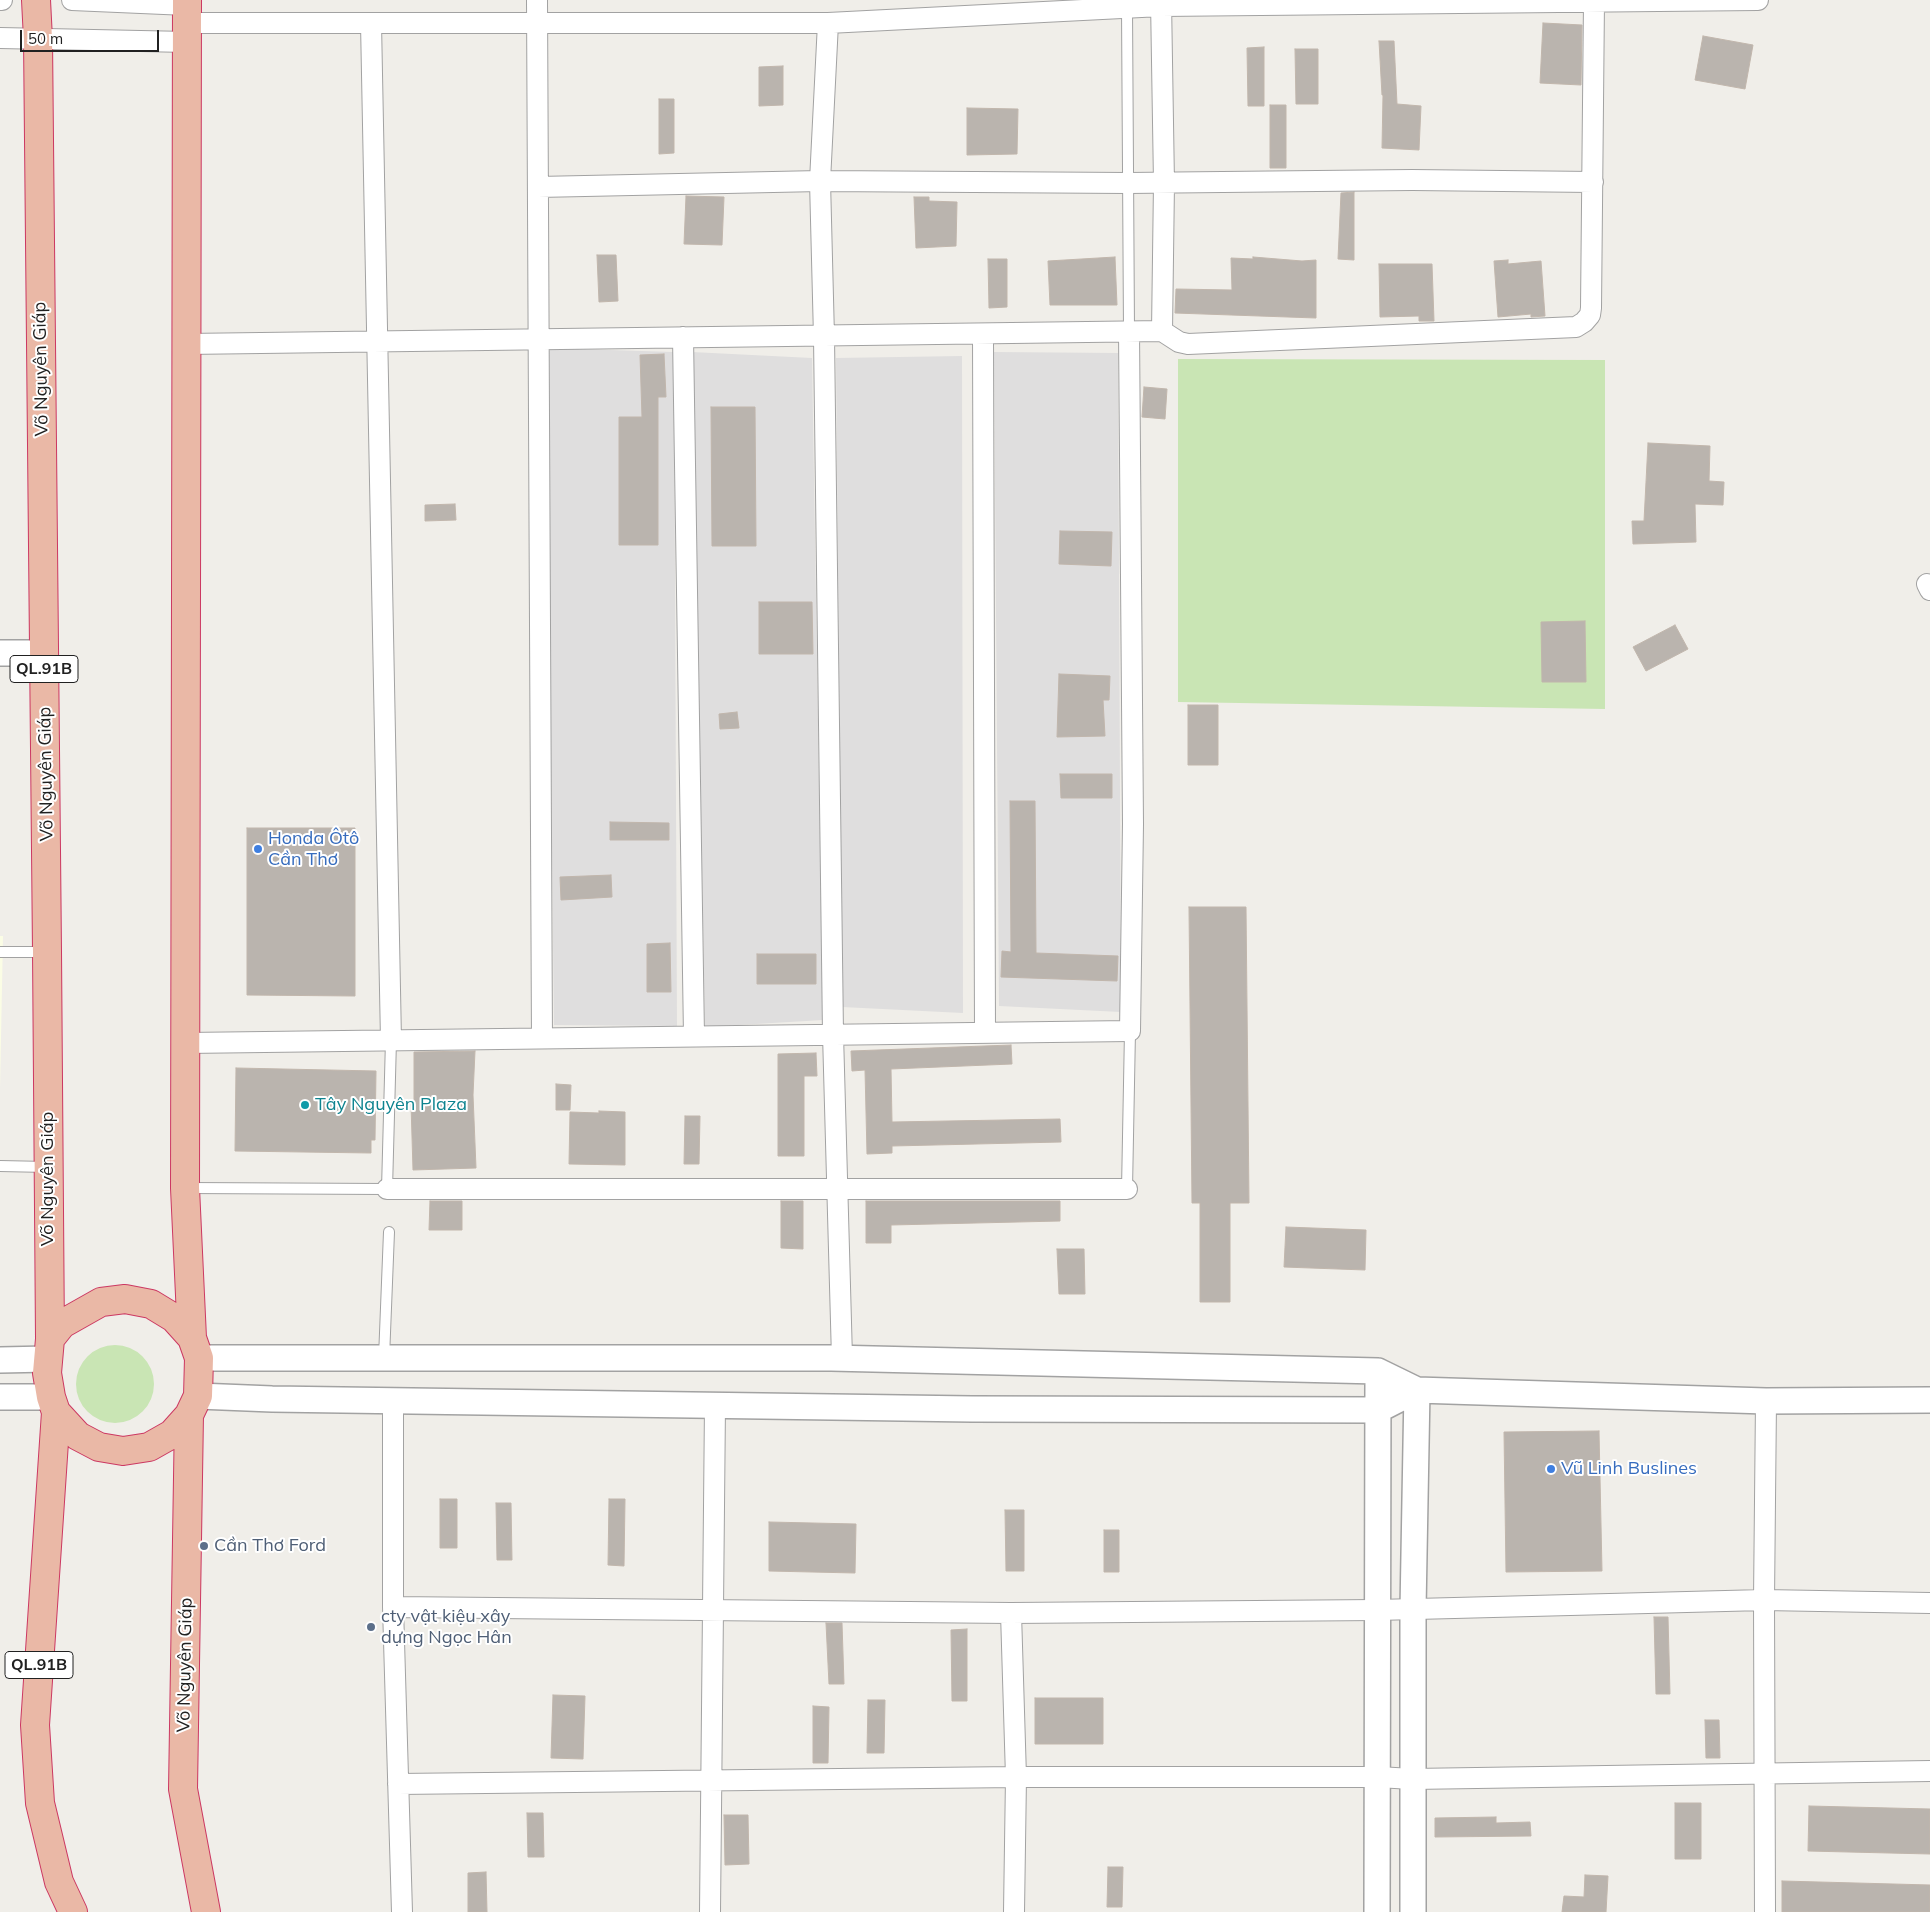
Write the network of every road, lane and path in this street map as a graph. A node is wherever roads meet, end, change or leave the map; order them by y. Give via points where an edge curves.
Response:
1 (36, 0) edge
2 (72, 0) edge
3 (537, 0) edge
4 (1758, 0) edge
5 (1594, 1) edge
6 (1636, 1) edge
7 (1161, 3) edge
8 (1127, 8) junction
9 (187, 17) edge
10 (371, 23) junction
11 (537, 23) junction
12 (828, 23) junction
13 (0, 38) edge
14 (38, 39) junction
15 (820, 181) junction
16 (1593, 182) junction
17 (1128, 183) junction
18 (1164, 183) junction
19 (538, 187) junction
20 (1129, 331) junction
21 (1162, 331) junction
22 (983, 334) junction
23 (683, 337) junction
24 (824, 337) junction
25 (539, 339) junction
26 (377, 342) junction
27 (186, 344) junction
28 (0, 653) edge
29 (44, 653) junction
30 (0, 952) edge
31 (47, 952) junction
32 (1130, 1031) junction
33 (985, 1032) junction
34 (832, 1034) junction
35 (694, 1036) junction
36 (542, 1038) junction
37 (390, 1040) junction
38 (186, 1043) junction
39 (0, 1166) edge
40 (48, 1167) junction
41 (185, 1188) junction
42 (388, 1188) junction
43 (837, 1189) junction
44 (1127, 1189) joint
45 (389, 1232) dead end
46 (196, 1348) junction
47 (49, 1349) junction
48 (384, 1358) junction
49 (842, 1358) junction
50 (0, 1360) edge
51 (1378, 1371) junction
52 (1417, 1390) junction
53 (0, 1398) edge
54 (1930, 1400) edge
55 (393, 1401) junction
56 (1766, 1401) junction
57 (53, 1405) junction
58 (715, 1405) junction
59 (194, 1406) junction
60 (1378, 1410) junction
61 (1764, 1600) junction
62 (1930, 1603) edge
63 (393, 1607) junction
64 (1413, 1609) junction
65 (1377, 1610) junction
66 (712, 1611) junction
67 (1011, 1613) junction
68 (1930, 1771) edge
69 (1766, 1772) junction
70 (1016, 1777) junction
71 (1378, 1777) junction
72 (1412, 1779) junction
73 (711, 1781) junction
74 (398, 1784) junction
75 (73, 1912) edge
76 (206, 1912) edge
77 (402, 1912) edge
78 (710, 1912) edge
79 (1014, 1912) edge
80 (1377, 1912) edge
81 (1413, 1912) edge
82 (1765, 1912) edge

1 - 14 highway, Võ Nguyên Giáp / QL.91B
2 - 9 street
3 - 11 street
4 - 6 street
5 - 6 street
5 - 7 street
5 - 16 street
7 - 8 street
7 - 18 street
8 - 12 street
8 - 17 lane
9 - 10 street
9 - 14 street
9 - 27 highway
10 - 11 street
10 - 26 street
11 - 12 street
11 - 19 street
12 - 15 street
13 - 14 street
14 - 29 highway, Võ Nguyên Giáp / QL.91B
15 - 17 street
15 - 19 street
15 - 24 street
16 - 18 street
16 - 21 street via 1591,308 1590,315 1576,327 1188,344
17 - 18 street
17 - 20 lane
18 - 21 street
19 - 25 street
20 - 21 street
20 - 22 street
20 - 32 street via 1133,824
22 - 24 street
22 - 33 street
23 - 24 street
23 - 25 street
23 - 35 street
24 - 34 street
25 - 26 street
25 - 36 street
26 - 27 street
26 - 37 street
27 - 38 highway
28 - 29 street
29 - 31 highway, Võ Nguyên Giáp / QL.91B
30 - 31 lane
31 - 40 highway, Võ Nguyên Giáp / QL.91B
32 - 33 street
32 - 44 lane
33 - 34 street
34 - 35 street
34 - 43 street
35 - 36 street
36 - 37 street
37 - 38 street
37 - 42 lane
38 - 41 highway
39 - 40 lane
40 - 47 highway, Võ Nguyên Giáp / QL.91B
41 - 42 lane
41 - 46 highway
42 - 43 street
43 - 44 street
43 - 49 street
45 - 48 lane
46 - 47 highway via 174,1318 151,1304 125,1299 101,1302 80,1312 62,1324
46 - 48 street
46 - 59 highway
47 - 50 street
47 - 57 highway, QL.91B via 48,1373
48 - 49 street
49 - 51 street
51 - 52 street
51 - 60 street
52 - 56 street
52 - 60 street
52 - 64 street
53 - 57 street
54 - 56 street
55 - 58 street
55 - 59 street via 272,1399
55 - 63 street
56 - 61 street
57 - 59 highway via 78,1436 99,1447 123,1451 149,1447 172,1434
57 - 75 highway, QL.91B via 35,1725 40,1803 59,1882
58 - 60 street
58 - 66 street
59 - 76 highway, Võ Nguyên Giáp via 183,1789
60 - 65 street
61 - 62 street
61 - 64 street
61 - 69 street
63 - 66 street
63 - 74 street
64 - 65 street
64 - 72 street
65 - 67 street
65 - 71 street
66 - 67 street
66 - 73 street
67 - 70 street
68 - 69 street
69 - 72 street
69 - 82 street
70 - 71 street
70 - 73 street
70 - 79 street
71 - 72 street
71 - 80 street
72 - 81 street
73 - 74 street
73 - 78 street
74 - 77 street

